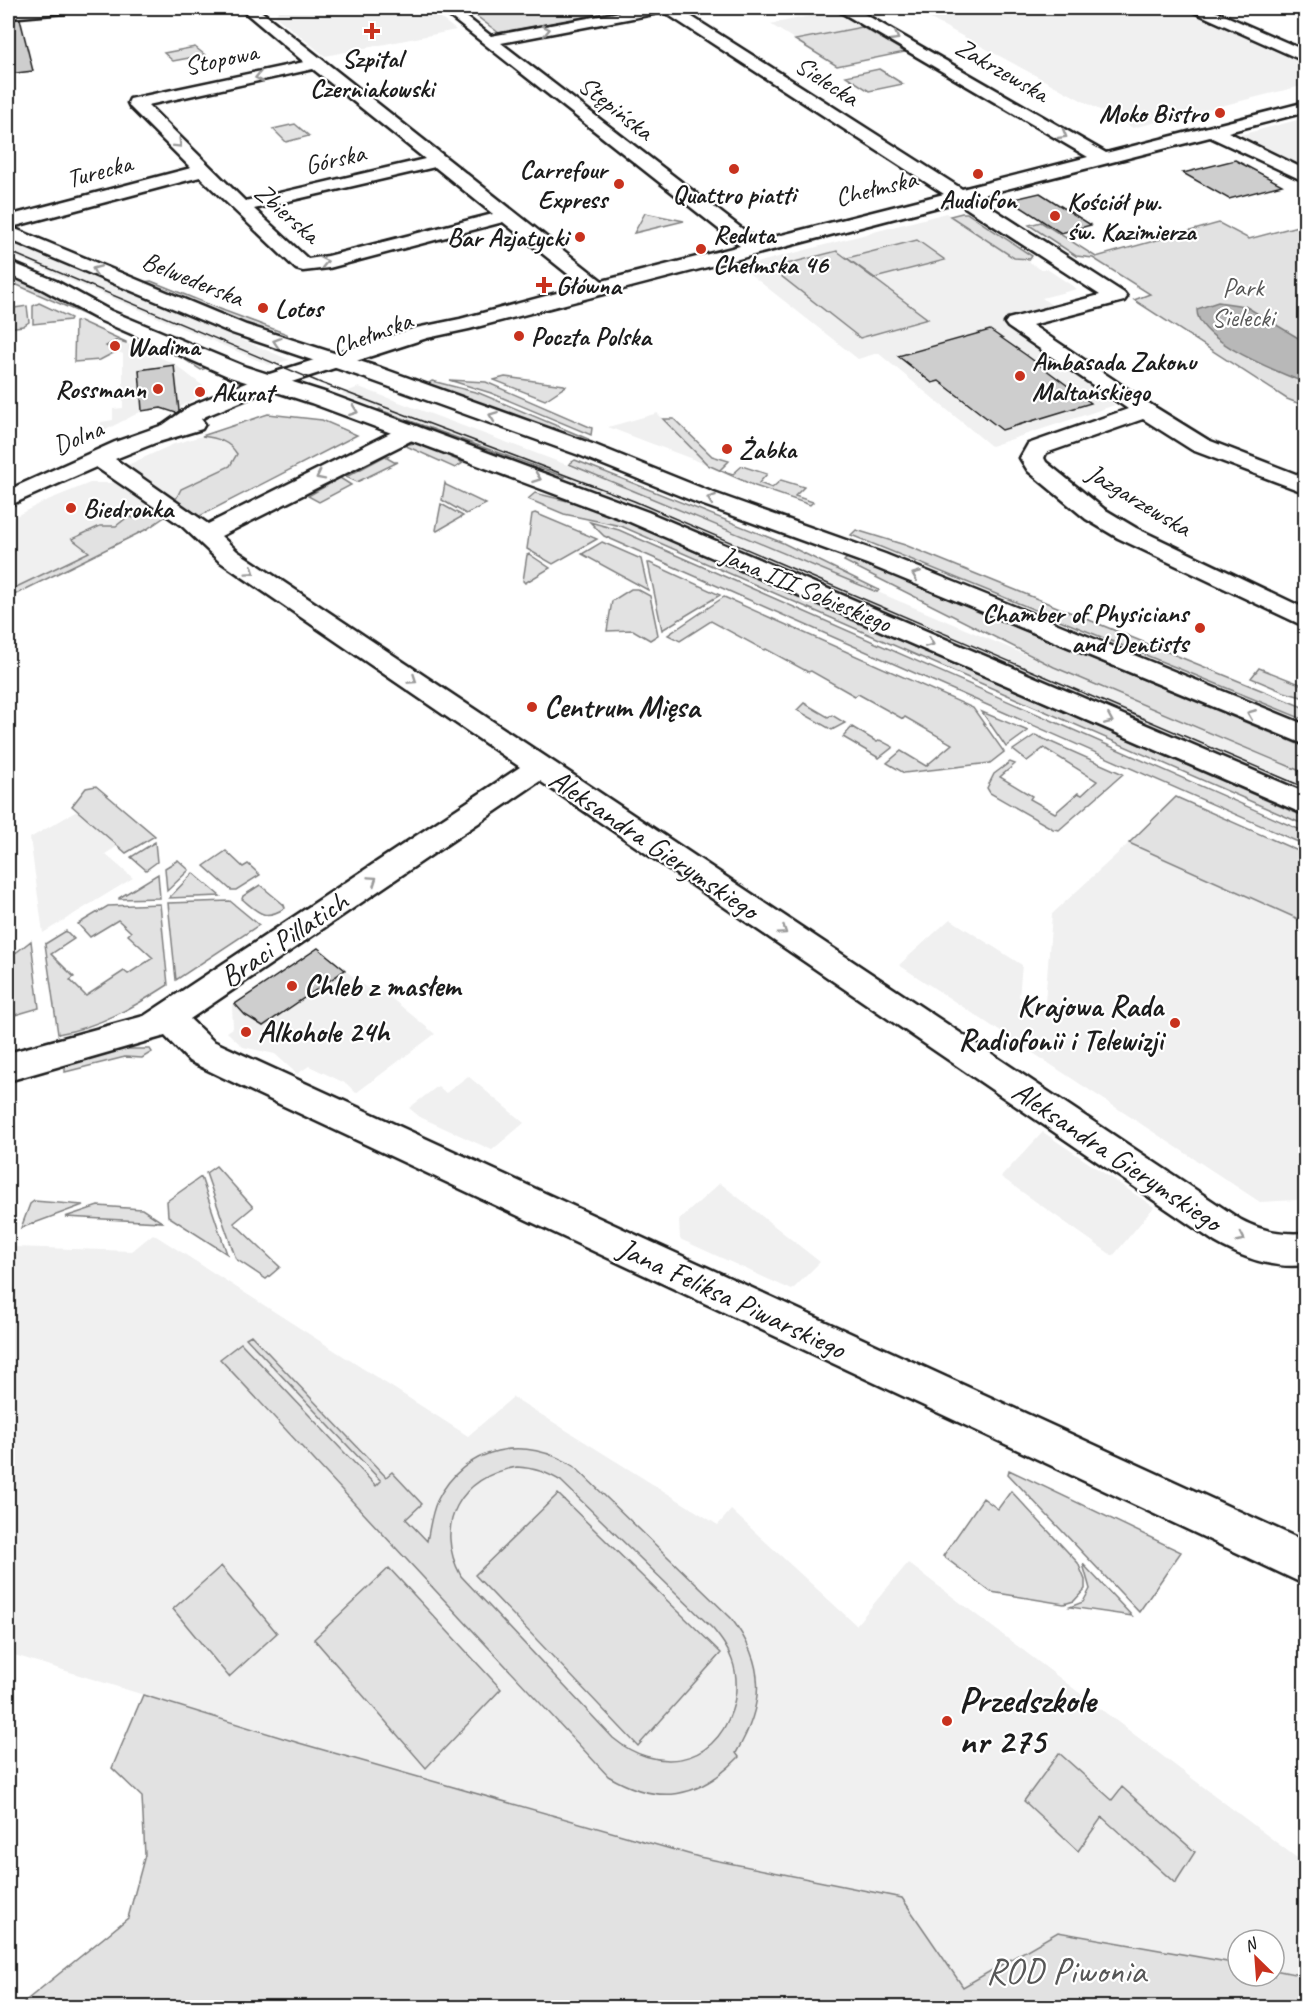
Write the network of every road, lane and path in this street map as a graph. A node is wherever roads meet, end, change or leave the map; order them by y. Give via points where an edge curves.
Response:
1 (65, 8) edge
2 (248, 8) edge
3 (446, 8) edge
4 (666, 8) edge
5 (844, 8) edge
6 (1197, 8) edge
7 (8, 14) edge
8 (488, 41) junction
9 (1305, 57) edge
10 (316, 64) junction
11 (136, 103) joint
12 (1305, 107) edge
13 (1212, 131) junction
14 (1104, 159) junction
15 (440, 161) junction
16 (204, 170) junction
17 (1305, 177) edge
18 (960, 196) junction
19 (241, 207) junction
20 (509, 215) junction
21 (8, 222) edge
22 (8, 232) edge
23 (755, 248) junction
24 (8, 267) edge
25 (598, 288) junction
26 (462, 325) junction
27 (333, 360) junction
28 (360, 369) junction
29 (268, 382) junction
30 (299, 391) junction
31 (1145, 411) junction
32 (172, 429) junction
33 (410, 432) junction
34 (100, 459) junction
35 (1305, 486) edge
36 (8, 499) edge
37 (206, 534) junction
38 (1305, 619) edge
39 (1305, 736) edge
40 (540, 767) junction
41 (1305, 805) edge
42 (168, 1018) junction
43 (8, 1067) edge
44 (1305, 1249) edge
45 (1305, 1564) edge

1 - 7 street
2 - 10 street, Górska
3 - 8 street, Stępińska
8 -> 4 street
4 - 18 street, Sielecka
5 -> 14 street, Zakrzewska
6 - 9 street
8 - 23 street, Stępińska
10 -> 11 street, Stopowa
10 - 15 street, Górska
11 -> 16 street, Zbierska
12 - 13 street, Chełmska
13 - 14 street, Chełmska
13 - 17 street
14 - 18 street, Chełmska
15 - 19 street, Górska
15 - 20 street, Górska
16 - 19 street, Zbierska
16 - 21 street, Turecka
18 - 23 street, Chełmska
18 - 31 street via 1117,297 1015,322
19 -> 20 street, Zbierska via 303,265
20 - 25 street, Górska
27 -> 22 street, Belwederska via 215,320
23 - 25 street, Chełmska
24 - 29 street via 104,315
25 - 26 street, Chełmska
26 - 27 street, Chełmska via 423,332
26 - 28 street, Chełmska via 447,336
27 - 28 street, Belwederska
27 - 29 street, Dolna
28 - 30 street, Chełmska
39 -> 28 street, Jana III Sobieskiego via 876,559
29 - 30 street
29 - 32 street, Dolna via 198,411
30 - 32 street, Dolna via 216,419
30 -> 33 street, Jana III Sobieskiego
31 - 35 street via 1200,445
31 - 38 street, Jazgarzewska via 1036,449 1032,458 1036,466 1095,514 1127,533
32 - 34 street, Dolna
33 -> 37 street
33 -> 41 street, Jana III Sobieskiego via 639,517
34 - 36 street, Dolna
34 - 37 street, Aleksandra Gierymskiego
37 -> 40 street, Aleksandra Gierymskiego via 228,556
42 -> 40 street, Braci Pillatich
40 -> 44 street, Aleksandra Gierymskiego via 1228,1231 1262,1247
42 - 43 street, Braci Pillatich via 141,1031
42 - 45 street, Jana Feliksa Piwarskiego via 201,1051 234,1067

